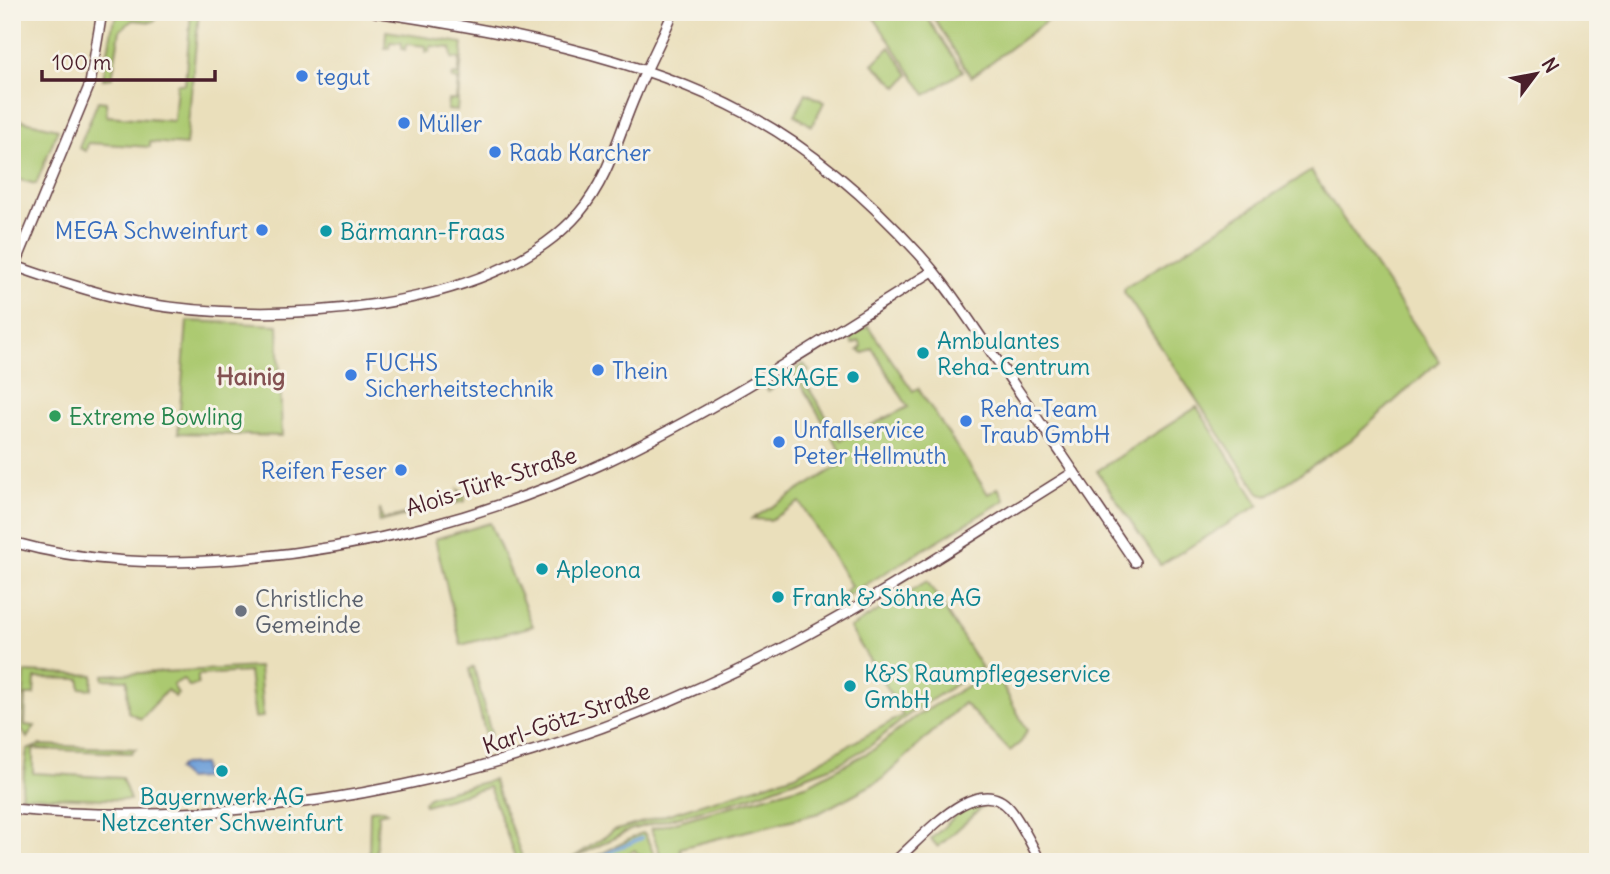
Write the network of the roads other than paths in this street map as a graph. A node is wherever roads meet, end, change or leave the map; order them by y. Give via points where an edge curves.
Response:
1 (102, 12) edge
2 (375, 12) edge
3 (673, 12) edge
4 (645, 73) junction
5 (14, 270) edge
6 (933, 271) junction
7 (1074, 472) junction
8 (12, 542) edge
9 (1135, 562) dead end
10 (12, 810) edge
11 (894, 862) edge
12 (1041, 862) edge

1 - 5 street via 90,84
2 - 4 street via 585,53
3 - 4 street
4 - 5 street via 609,166 579,213 538,249 480,277 387,301 255,313 142,303
4 - 6 street via 720,101 806,152 871,205
6 - 7 street
6 - 8 street, Alois-Türk-Straße via 652,439 565,480 474,512 329,548 193,563 96,559
7 - 9 street
7 - 10 street, Karl-Götz-Straße via 771,654 657,708 556,746 401,787 307,803 160,813
11 - 12 street via 967,800 979,796 993,798 1010,809

